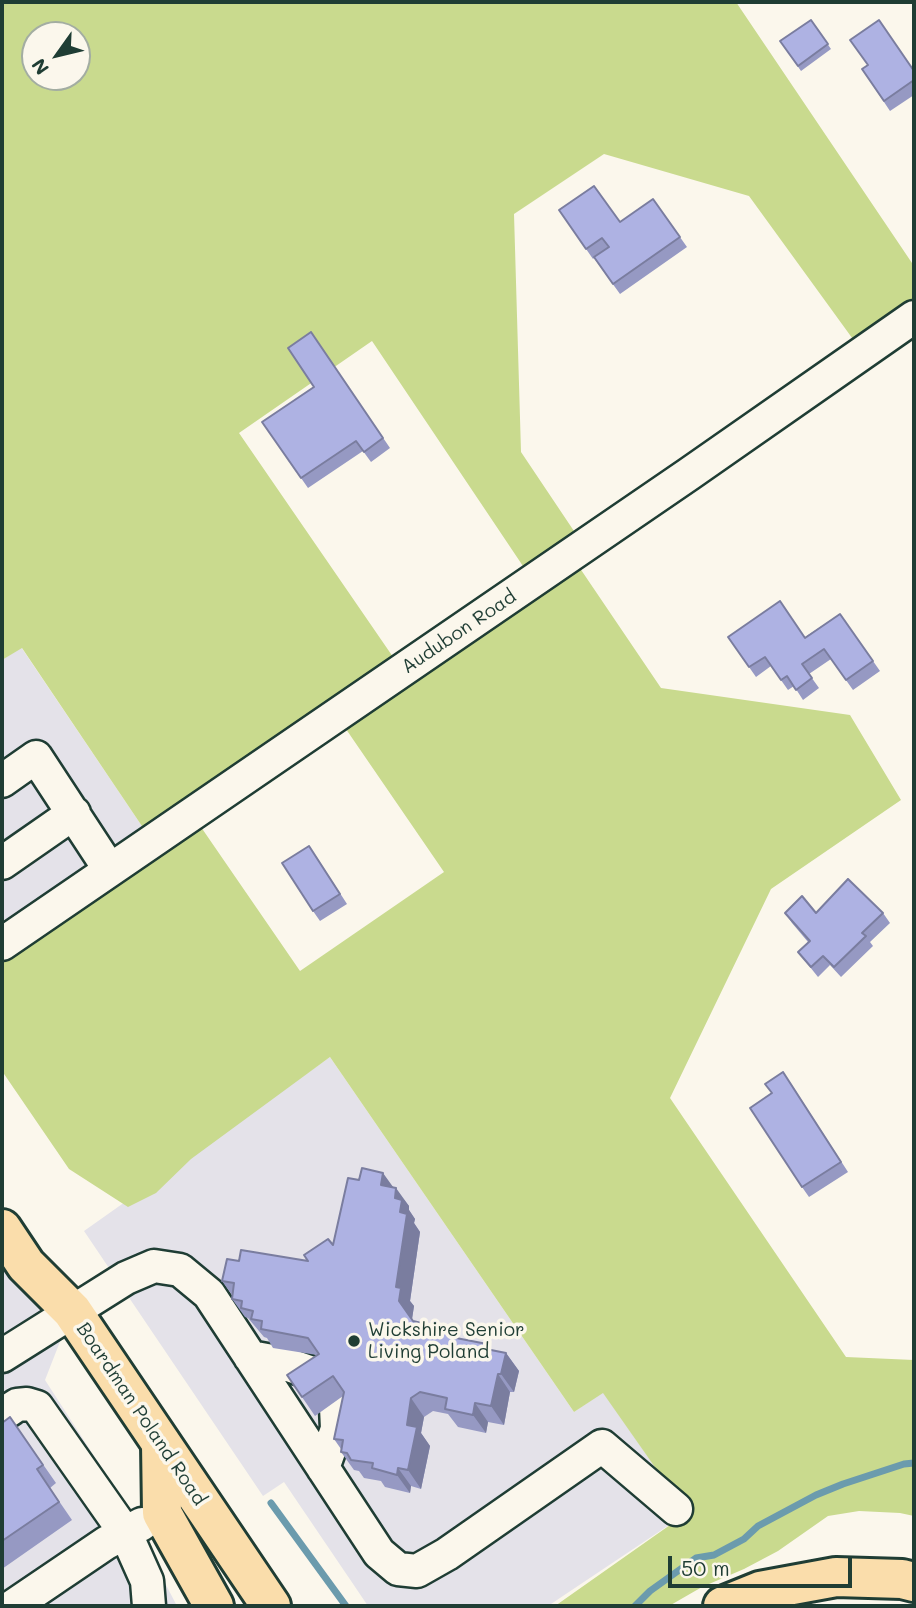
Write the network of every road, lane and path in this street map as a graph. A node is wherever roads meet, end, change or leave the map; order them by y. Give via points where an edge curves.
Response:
1 (914, 317) edge
2 (2, 780) edge
3 (74, 813) junction
4 (2, 863) edge
5 (110, 870) junction
6 (2, 944) edge
7 (2, 1229) edge
8 (72, 1311) junction
9 (2, 1356) edge
10 (250, 1357) junction
11 (2, 1415) edge
12 (161, 1444) junction
13 (323, 1468) junction
14 (194, 1493) junction
15 (676, 1509) dead end
16 (162, 1513) junction
17 (126, 1534) junction
18 (914, 1582) edge
19 (13, 1606) edge
20 (149, 1606) edge
21 (214, 1606) edge
22 (271, 1606) edge
23 (723, 1606) edge
24 (818, 1606) edge
25 (893, 1606) edge

1 - 5 street, Audubon Road
2 - 3 street via 36,757
3 - 4 street
3 - 5 street
5 - 6 street, Audubon Road
7 - 8 main road, Boardman Poland Road via 26,1265
8 - 9 street
8 - 10 street via 154,1266 180,1270 209,1294
8 - 12 main road, Boardman Poland Road
10 - 13 street
10 - 13 street via 312,1373 336,1407 337,1429
11 - 17 street via 17,1405 37,1407
12 - 14 main road, Boardman Poland Road
12 - 16 main road
13 - 15 street via 379,1553 398,1569 417,1572 602,1446
14 - 16 street
14 - 22 main road, Boardman Poland Road
16 - 17 street
16 - 21 main road
17 - 19 street
17 - 20 street via 147,1581
18 - 23 main road via 836,1577 760,1591
24 - 25 main road via 863,1601

